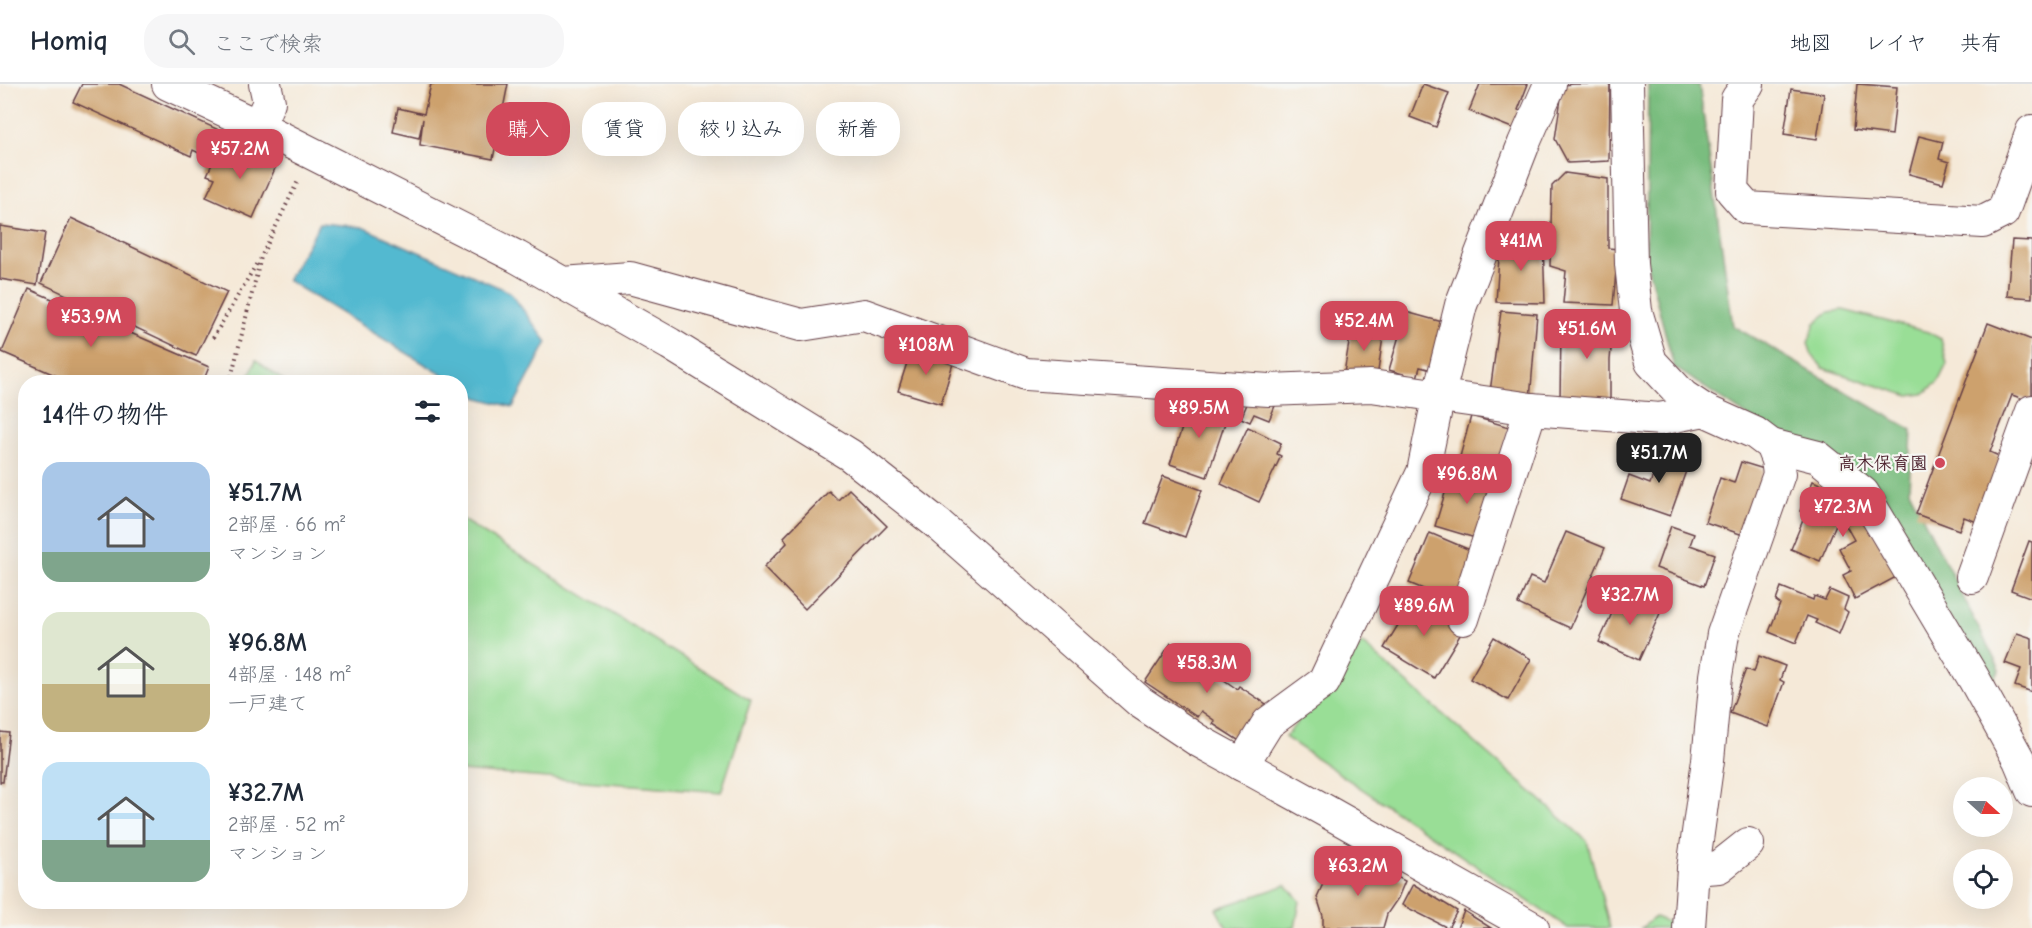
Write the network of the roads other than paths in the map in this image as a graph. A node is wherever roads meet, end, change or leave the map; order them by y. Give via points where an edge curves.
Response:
1 (168, 84) edge
2 (265, 84) edge
3 (1550, 84) edge
4 (1628, 84) edge
5 (1748, 84) edge
6 (258, 126) junction
7 (2032, 131) edge
8 (563, 283) junction
9 (1439, 394) junction
10 (1530, 409) junction
11 (1704, 410) junction
12 (2032, 411) edge
13 (1771, 445) junction
14 (1972, 577) dead end
15 (1463, 619) dead end
16 (1242, 765) junction
17 (2032, 791) edge
18 (1748, 844) dead end
19 (1693, 869) junction
20 (1533, 928) edge
21 (1689, 928) edge

1 - 6 street
2 - 6 street via 269,102
3 - 9 street via 1461,305
4 - 11 street via 1631,264 1636,311 1650,362 1683,396
5 - 7 street via 1737,99 1732,191 1747,208 1983,222 2003,212
6 - 8 street
8 - 9 street via 630,278 801,325 864,315 1026,374 1269,390 1371,386
8 - 16 street via 850,454 938,524 1140,702
9 - 10 street
9 - 16 street via 1423,472 1324,682 1268,723
10 - 11 street via 1660,419
10 - 15 street
11 - 13 street via 1755,433
12 - 14 street
13 - 17 street via 1818,457 1863,493 1980,689
13 - 19 street via 1779,474 1723,634
16 - 20 street
18 - 19 street via 1719,867
19 - 21 street

